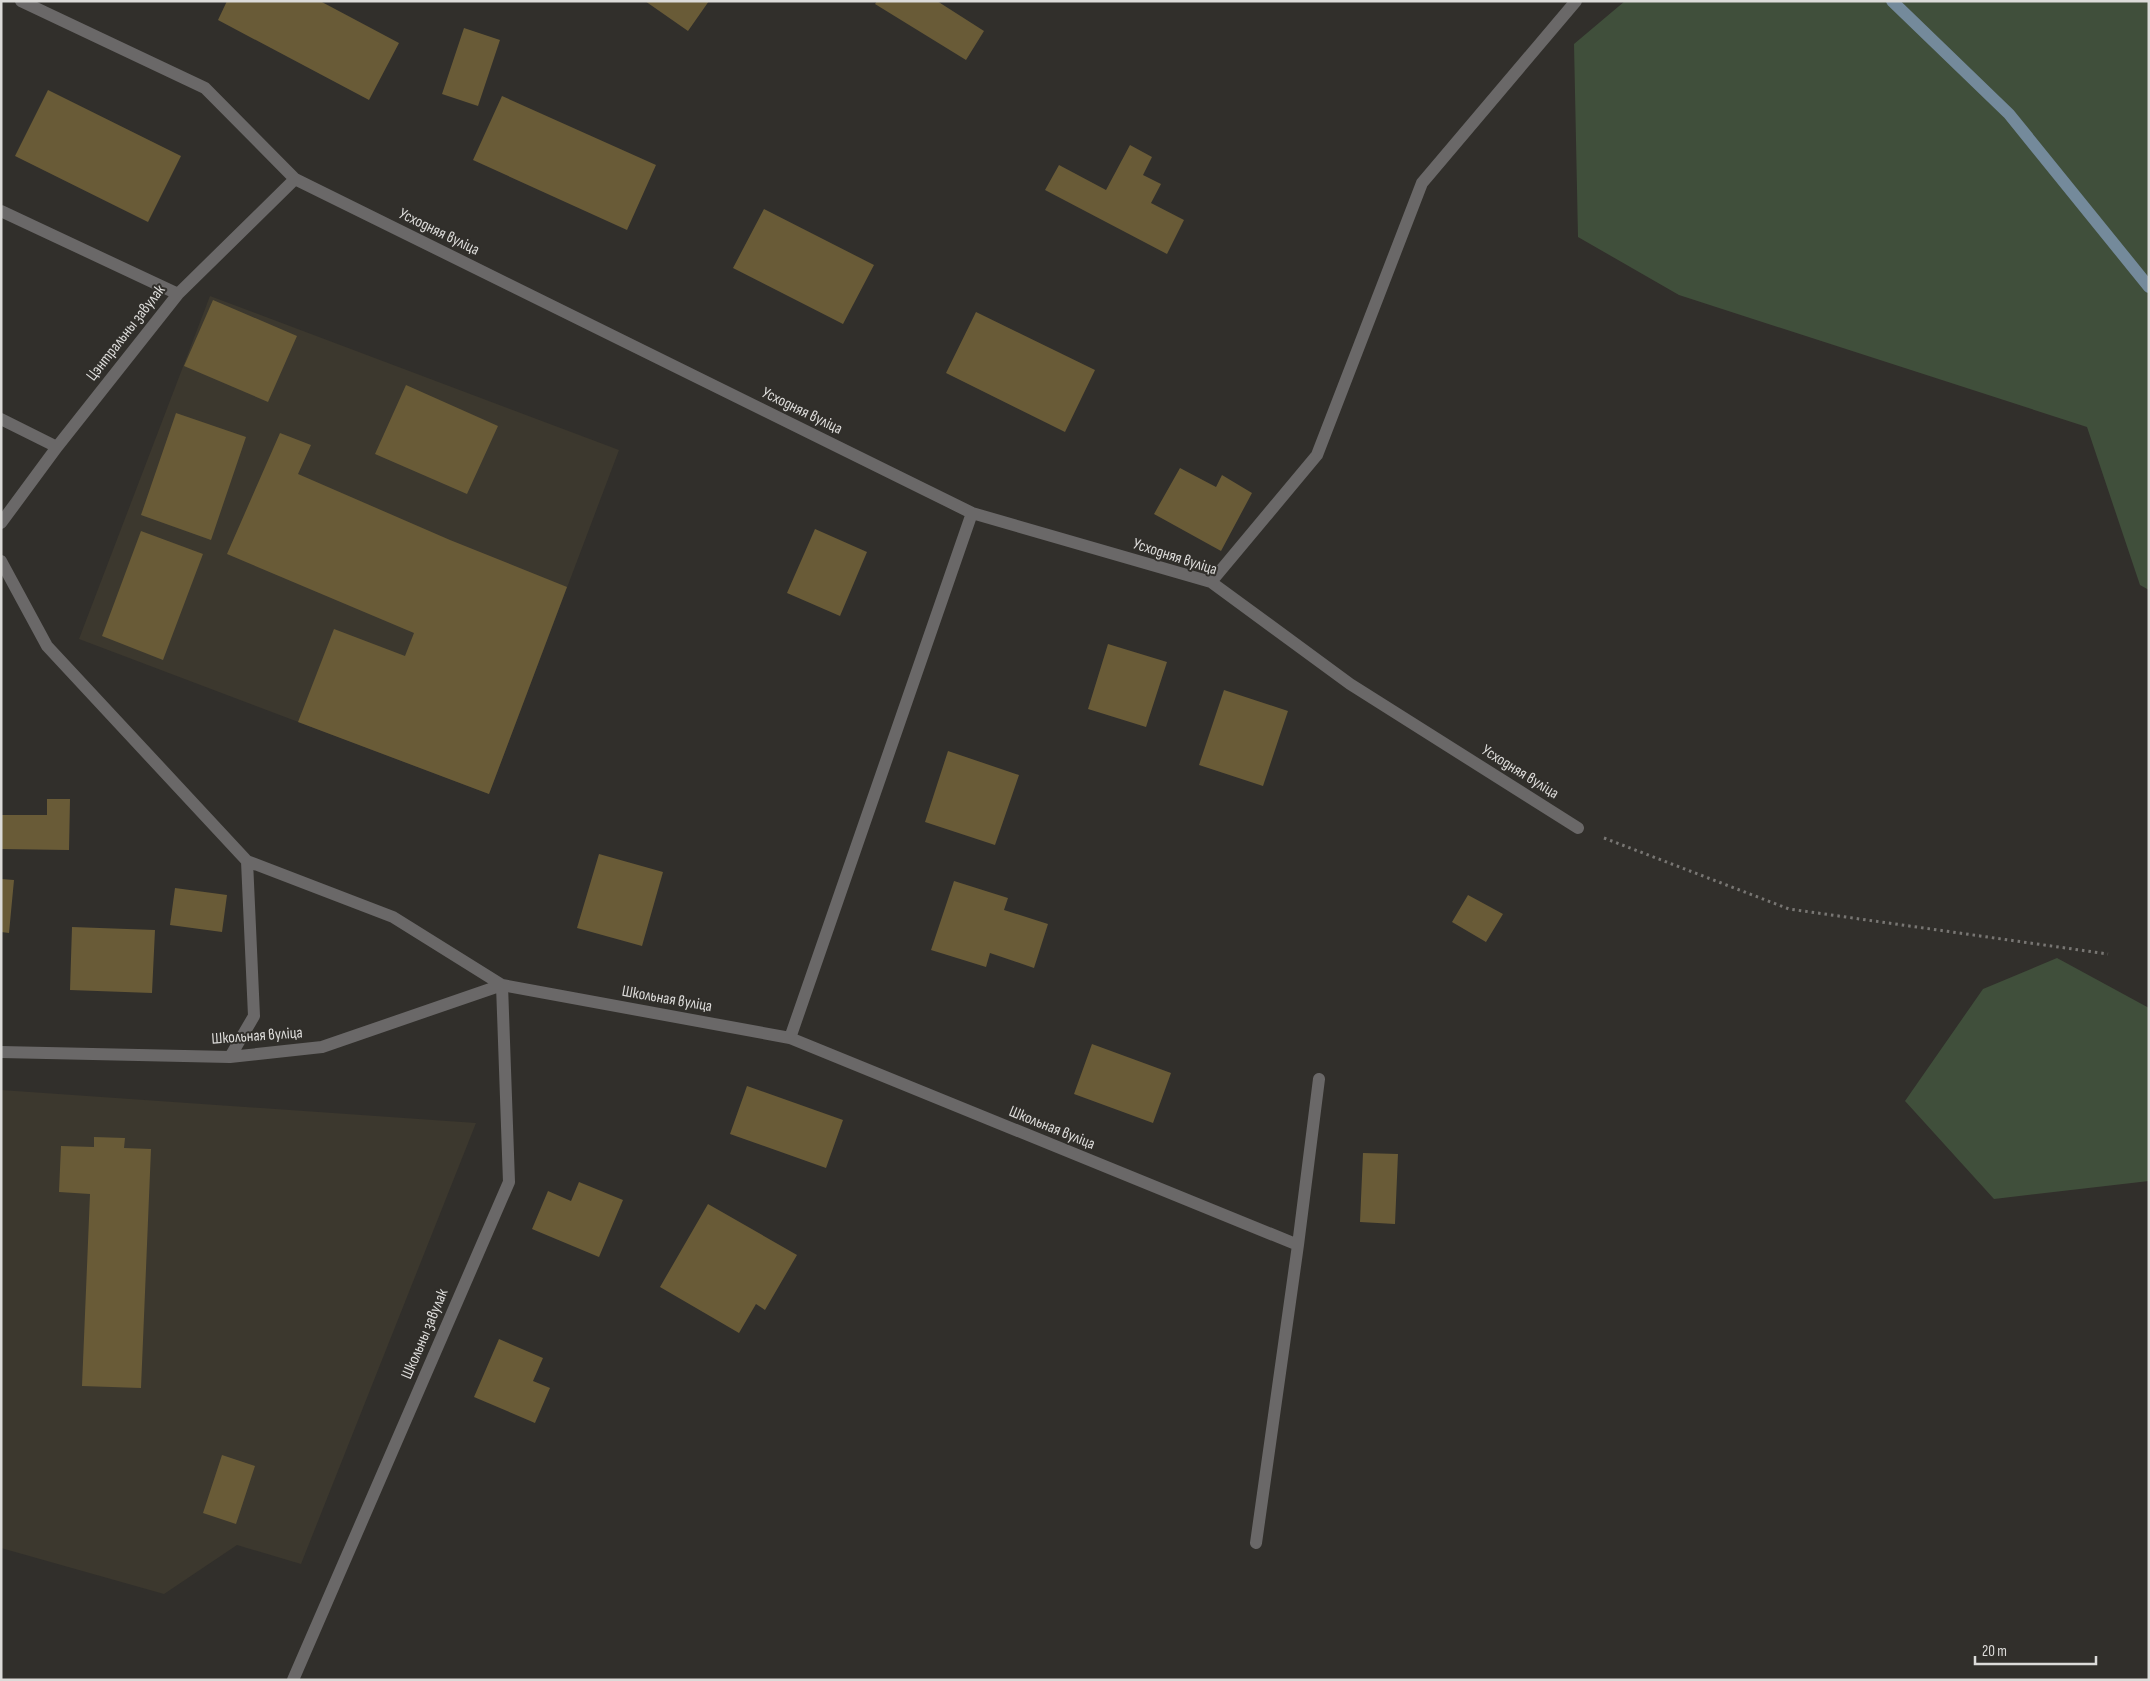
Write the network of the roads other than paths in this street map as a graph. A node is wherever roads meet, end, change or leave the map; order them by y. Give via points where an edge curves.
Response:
1 (21, 1) edge
2 (1576, 1) edge
3 (295, 179) junction
4 (1, 212) edge
5 (178, 294) junction
6 (1, 419) edge
7 (57, 447) junction
8 (972, 513) junction
9 (1, 523) edge
10 (1, 561) edge
11 (1211, 582) junction
12 (1578, 828) road end
13 (247, 861) junction
14 (502, 985) junction
15 (790, 1038) junction
16 (1, 1052) edge
17 (230, 1057) junction
18 (1319, 1078) dead end
19 (1298, 1245) junction
20 (1256, 1543) dead end
21 (293, 1680) edge

1 - 3 street, Усходняя вуліца via 205,88
2 - 11 street via 1422,183 1317,455
3 - 5 street, Цэнтральны завулак
3 - 8 street, Усходняя вуліца
4 - 5 street
5 - 7 street, Цэнтральны завулак
6 - 7 street
7 - 9 street, Цэнтральны завулак
8 - 11 street, Усходняя вуліца
8 - 15 street
10 - 13 street via 47,646
11 - 12 street, Усходняя вуліца via 1350,684
13 - 14 street via 392,916
13 - 17 street via 254,1016
14 - 15 street, Школьная вуліца
14 - 17 street, Школьная вуліца via 322,1048
14 - 21 street, Школьны завулак via 508,1182
15 - 19 street, Школьная вуліца
16 - 17 street, Школьная вуліца
18 - 19 street
19 - 20 street

